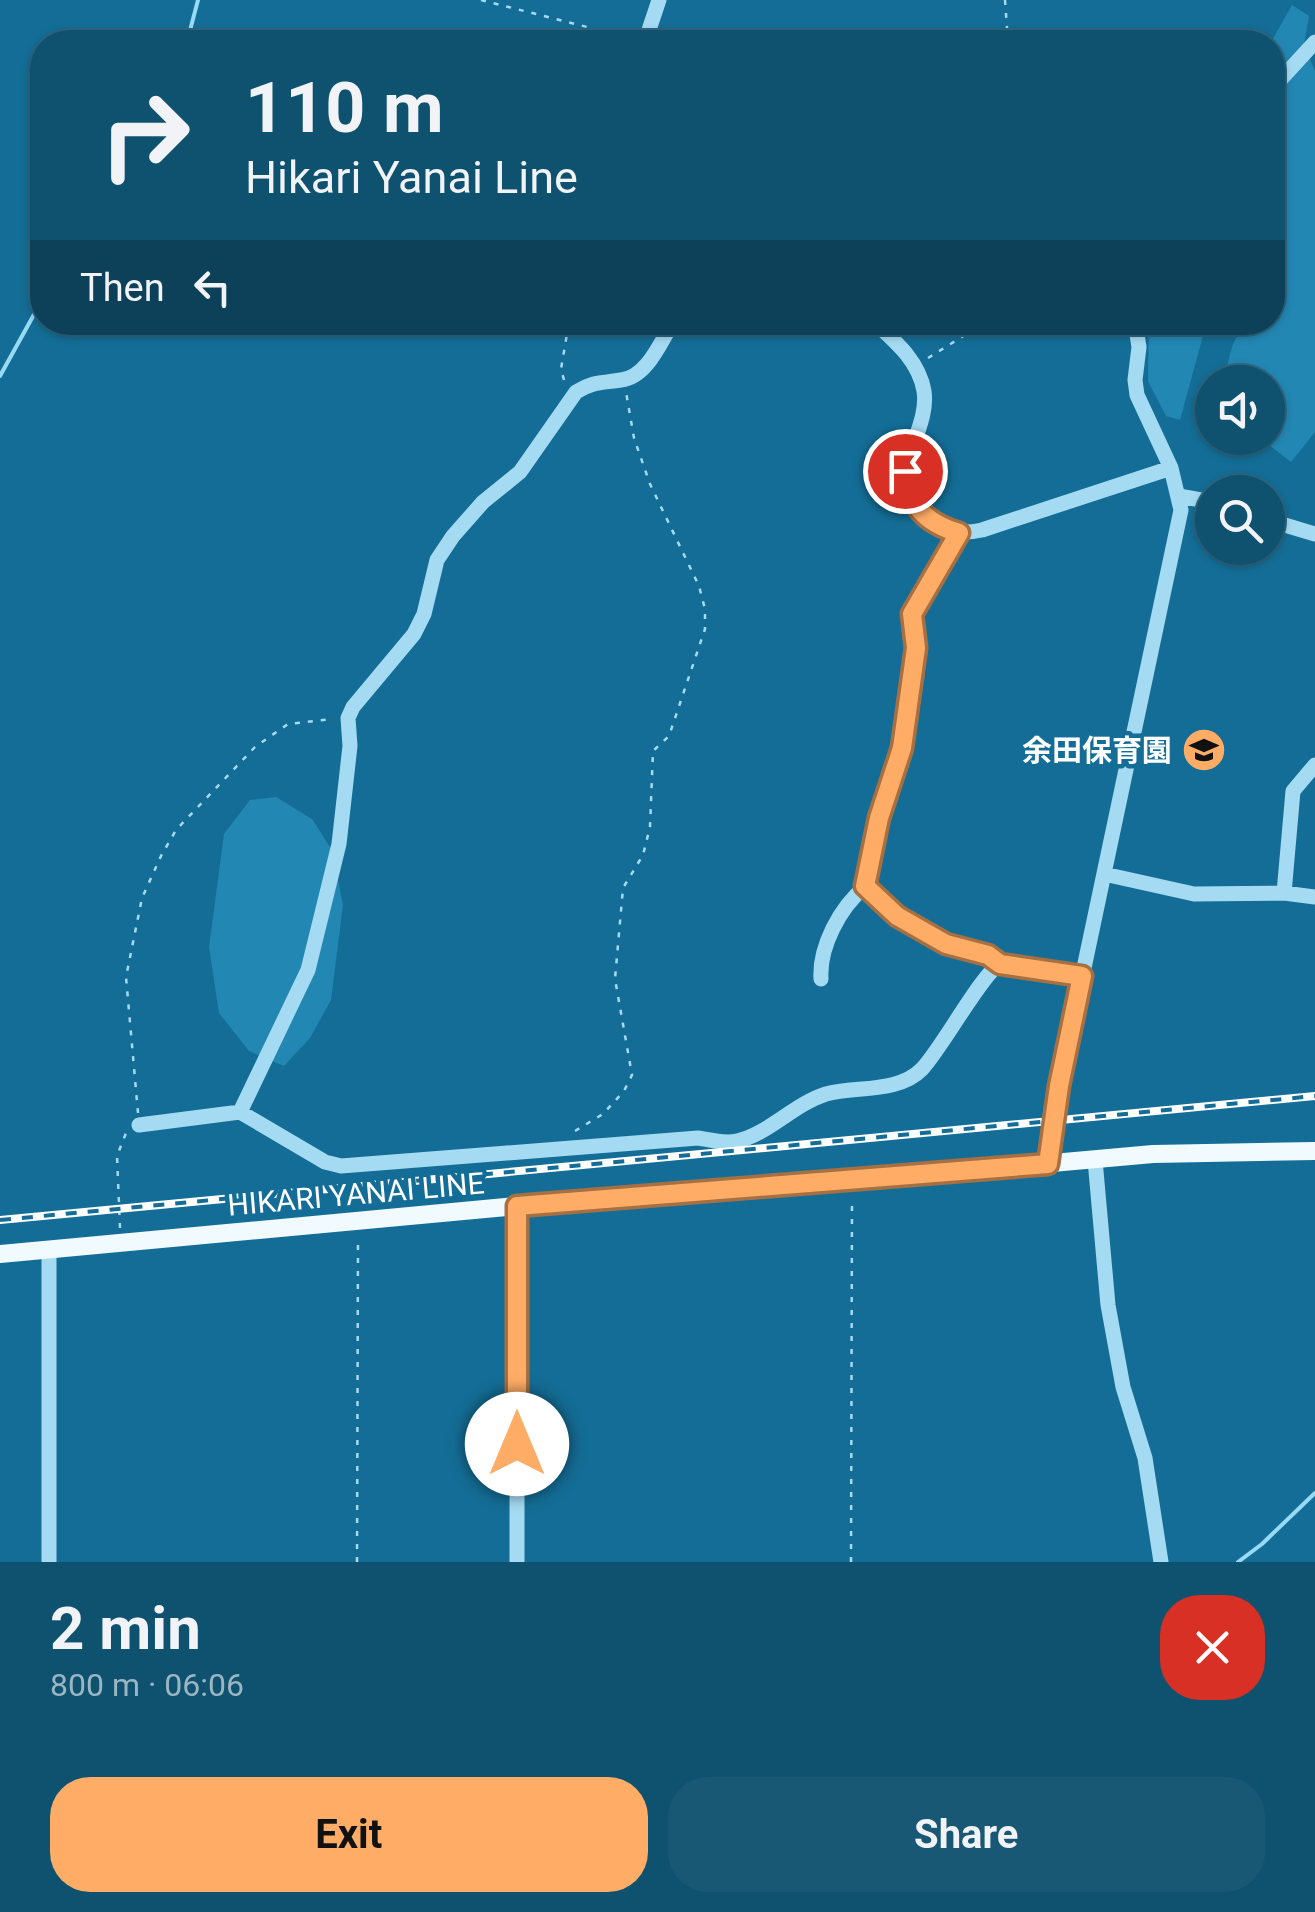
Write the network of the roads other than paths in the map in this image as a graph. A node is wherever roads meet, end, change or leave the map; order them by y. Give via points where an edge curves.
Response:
1 (660, 0) edge
2 (649, 30) edge
3 (1315, 42) edge
4 (1285, 75) edge
5 (664, 335) edge
6 (888, 335) edge
7 (1137, 335) edge
8 (1171, 468) junction
9 (1179, 496) junction
10 (1195, 499) edge
11 (1285, 525) edge
12 (959, 533) junction
13 (1315, 534) edge
14 (1315, 765) edge
15 (1104, 874) junction
16 (865, 886) junction
17 (1284, 892) junction
18 (1315, 896) edge
19 (1000, 964) junction
20 (1082, 976) junction
21 (820, 979) dead end
22 (240, 1112) junction
23 (139, 1125) road end
24 (1315, 1151) edge
25 (1095, 1160) junction
26 (1048, 1164) junction
27 (517, 1206) junction
28 (50, 1250) junction
29 (0, 1254) edge
30 (49, 1562) edge
31 (517, 1562) edge
32 (1161, 1562) edge

1 - 2 street
3 - 4 street
5 - 22 street via 639,373 576,392 520,472 453,536 437,560 414,634 369,683 348,718 339,844 315,947
6 - 12 street via 905,350 924,391 905,471 908,491 926,519
7 - 8 street via 1138,395
8 - 9 street
8 - 12 street
9 - 10 street
9 - 15 street
11 - 13 street
12 - 16 street via 912,614 916,648 902,748
14 - 17 street via 1292,791
15 - 17 street via 1194,894
15 - 20 street
16 - 19 street via 929,936
16 - 21 street via 825,944
17 - 18 street
19 - 20 street
19 - 22 street via 916,1075 826,1094 738,1141 698,1138 341,1166
20 - 26 street
22 - 23 street
24 - 25 main road, HIKARI YANAI LINE
25 - 26 main road, HIKARI YANAI LINE
25 - 32 street via 1108,1305 1145,1458
26 - 27 main road, HIKARI YANAI LINE
27 - 28 main road, HIKARI YANAI LINE
27 - 31 street
28 - 29 main road, HIKARI YANAI LINE
28 - 30 street

